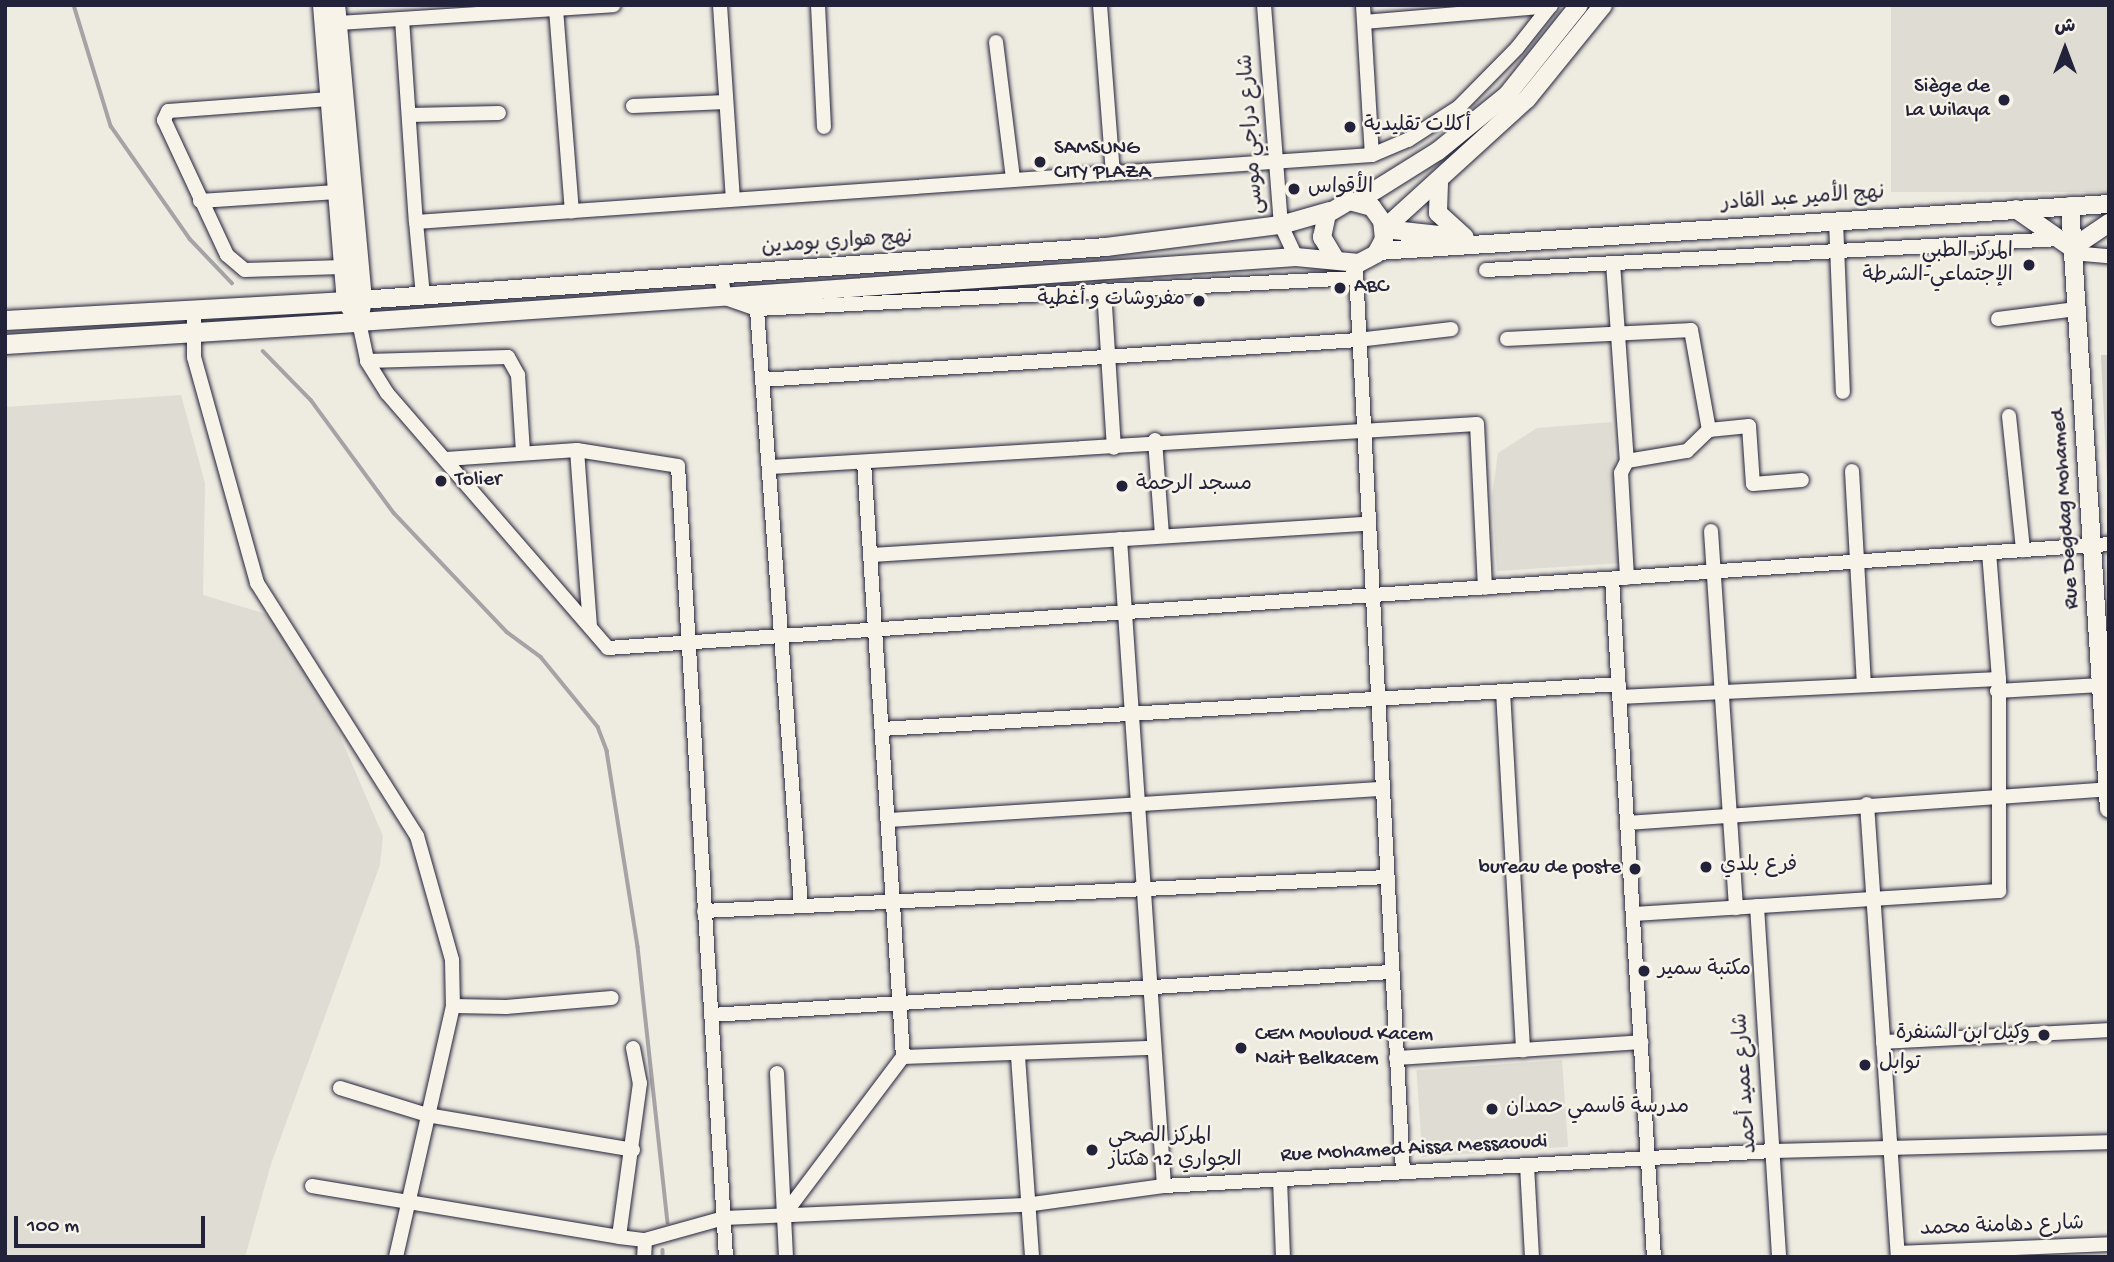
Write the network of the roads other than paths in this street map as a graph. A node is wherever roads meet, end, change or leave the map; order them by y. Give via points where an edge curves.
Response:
1 (322, 5) edge
2 (613, 5) edge
3 (720, 5) edge
4 (818, 5) edge
5 (1100, 5) edge
6 (1264, 5) edge
7 (1363, 5) edge
8 (1579, 5) edge
9 (1603, 5) edge
10 (1550, 6) edge
11 (556, 9) junction
12 (337, 14) edge
13 (402, 19) junction
14 (1365, 22) junction
15 (996, 42) dead end
16 (329, 99) junction
17 (726, 102) junction
18 (633, 106) dead end
19 (499, 113) dead end
20 (409, 115) junction
21 (824, 127) dead end
22 (1372, 155) junction
23 (1276, 164) junction
24 (1114, 173) junction
25 (1013, 179) junction
26 (1439, 183) junction
27 (337, 192) junction
28 (733, 199) junction
29 (200, 201) junction
30 (1358, 201) junction
31 (2109, 204) edge
32 (2070, 206) junction
33 (2016, 209) junction
34 (572, 211) junction
35 (1330, 211) junction
36 (1836, 220) junction
37 (416, 222) junction
38 (2109, 223) edge
39 (1280, 225) junction
40 (1384, 229) junction
41 (1468, 238) junction
42 (1499, 242) junction
43 (2068, 247) junction
44 (1378, 251) junction
45 (1838, 251) junction
46 (2109, 256) edge
47 (1296, 257) junction
48 (1334, 257) junction
49 (1613, 263) junction
50 (343, 267) junction
51 (1486, 270) dead end
52 (1356, 271) junction
53 (721, 276) junction
54 (1104, 289) junction
55 (423, 296) junction
56 (725, 298) junction
57 (354, 301) junction
58 (194, 309) junction
59 (757, 309) junction
60 (2077, 309) junction
61 (109, 314) junction
62 (1998, 319) dead end
63 (5, 320) edge
64 (359, 322) junction
65 (1451, 329) dead end
66 (191, 331) junction
67 (1618, 334) junction
68 (111, 338) junction
69 (1507, 339) dead end
70 (1358, 340) junction
71 (5, 344) edge
72 (1109, 358) junction
73 (367, 361) junction
74 (762, 380) junction
75 (1843, 392) dead end
76 (2009, 416) dead end
77 (1363, 430) junction
78 (1709, 430) junction
79 (1155, 440) junction
80 (1114, 448) junction
81 (577, 450) junction
82 (523, 452) junction
83 (446, 459) junction
84 (1628, 461) junction
85 (864, 462) junction
86 (771, 467) junction
87 (1852, 471) dead end
88 (1802, 480) dead end
89 (1367, 524) junction
90 (1710, 531) dead end
91 (1162, 536) junction
92 (1120, 539) junction
93 (2100, 544) edge
94 (2023, 550) junction
95 (1989, 552) junction
96 (871, 555) junction
97 (1859, 562) junction
98 (1714, 573) junction
99 (1620, 579) junction
100 (1485, 588) junction
101 (1370, 598) junction
102 (1124, 615) junction
103 (590, 627) junction
104 (877, 632) junction
105 (784, 639) junction
106 (688, 645) junction
107 (1864, 685) junction
108 (1998, 685) junction
109 (2101, 685) junction
110 (1503, 691) junction
111 (1619, 691) junction
112 (1722, 692) junction
113 (1376, 700) junction
114 (1131, 711) junction
115 (882, 729) junction
116 (1381, 789) junction
117 (2108, 789) edge
118 (1998, 796) junction
119 (1867, 804) junction
120 (1138, 805) junction
121 (2109, 809) edge
122 (1729, 815) junction
123 (888, 820) junction
124 (1627, 822) junction
125 (1386, 877) junction
126 (1144, 892) junction
127 (1871, 900) junction
128 (893, 902) junction
129 (801, 906) junction
130 (1757, 906) junction
131 (1736, 908) junction
132 (704, 911) junction
133 (1633, 914) junction
134 (1391, 972) junction
135 (1150, 988) junction
136 (612, 998) dead end
137 (899, 1004) junction
138 (453, 1006) junction
139 (710, 1016) junction
140 (2109, 1030) edge
141 (1640, 1042) junction
142 (1883, 1042) junction
143 (634, 1048) dead end
144 (1154, 1048) junction
145 (1523, 1050) junction
146 (1018, 1056) junction
147 (903, 1057) junction
148 (1396, 1058) junction
149 (777, 1073) dead end
150 (340, 1088) dead end
151 (427, 1115) junction
152 (2109, 1142) edge
153 (633, 1150) junction
154 (1772, 1151) junction
155 (1889, 1151) junction
156 (1647, 1158) junction
157 (1527, 1165) junction
158 (1403, 1172) junction
159 (1280, 1179) junction
160 (312, 1186) dead end
161 (1164, 1186) junction
162 (408, 1203) junction
163 (1025, 1205) junction
164 (783, 1216) junction
165 (723, 1218) junction
166 (619, 1237) junction
167 (645, 1240) junction
168 (2109, 1244) edge
169 (1898, 1255) edge
170 (396, 1257) edge
171 (644, 1257) edge
172 (726, 1257) edge
173 (786, 1257) edge
174 (1032, 1257) edge
175 (1283, 1257) edge
176 (1532, 1257) edge
177 (1654, 1257) edge
178 (1779, 1257) edge

1 - 16 main road
2 - 11 street
3 - 17 street
4 - 21 street
5 - 24 street
6 - 23 street, شارع دراجي موسى
7 - 14 street
8 - 30 main road via 1507,95 1447,145
9 - 26 main road via 1534,92
10 - 14 street
10 - 22 street via 1517,48 1459,107 1408,140
11 - 13 street
11 - 34 street
12 - 13 street
12 - 57 main road
13 - 20 street
14 - 22 street
15 - 25 street
16 - 27 main road
16 - 29 street via 168,111 165,128
17 - 18 street
17 - 28 street
19 - 20 street
20 - 37 street
22 - 23 street
23 - 24 street
23 - 39 street, شارع دراجي موسى
24 - 25 street
25 - 28 street
26 - 40 main road
26 - 41 main road via 1436,205 1440,218
27 - 29 street
27 - 50 main road
28 - 34 street
29 - 50 street via 228,255 245,270
30 - 35 main road via 1344,202
30 - 40 main road via 1377,211
31 - 32 main road, نهج الأمير عبد القادر
32 - 33 main road, نهج الأمير عبد القادر
32 - 43 main road, Rue Degdag Mohamed
33 - 36 main road, نهج الأمير عبد القادر
33 - 43 main road
34 - 37 street
35 - 39 main road, نهج هواري بومدين
35 - 48 main road via 1321,235
36 - 42 main road, نهج الأمير عبد القادر
36 - 45 street
37 - 55 street
38 - 43 main road
39 - 47 street, شارع دراجي موسى
39 - 53 main road, نهج هواري بومدين via 1106,247
40 - 41 main road, نهج الأمير عبد القادر
40 - 44 main road
41 - 42 main road, نهج الأمير عبد القادر
42 - 44 main road, نهج الأمير عبد القادر
43 - 45 street
43 - 46 street
43 - 60 main road, Rue Degdag Mohamed
44 - 52 main road
45 - 49 street
45 - 75 street
47 - 48 main road
47 - 56 main road
48 - 52 main road
49 - 51 street
49 - 67 street
50 - 57 main road
52 - 54 street
52 - 70 street
53 - 55 main road, نهج هواري بومدين
53 - 56 street
54 - 59 street
54 - 72 street
55 - 57 main road, نهج هواري بومدين
56 - 59 street
56 - 64 main road
57 - 58 highway
57 - 64 main road
58 - 61 highway
58 - 66 street
59 - 74 street
60 - 62 street
60 - 93 main road, Rue Degdag Mohamed
61 - 63 highway
61 - 68 highway
64 - 66 highway
64 - 73 street
65 - 70 street
66 - 68 highway
66 - 138 street via 194,357 257,583 417,836 452,960
67 - 69 street
67 - 78 street via 1691,330
67 - 84 street
68 - 71 highway
70 - 72 street
70 - 77 street
72 - 74 street
72 - 80 street
73 - 82 street via 508,357 518,375
73 - 83 street via 387,393
74 - 86 street
76 - 94 street
77 - 79 street
77 - 89 street
77 - 100 street via 1477,424
78 - 84 street via 1687,452 1632,464
78 - 88 street via 1749,426 1753,484
79 - 80 street
79 - 91 street
80 - 85 street
81 - 82 street
81 - 103 street
81 - 106 street via 678,466
82 - 83 street
83 - 103 street
84 - 99 street via 1621,473
85 - 86 street
85 - 96 street
86 - 105 street
87 - 97 street
89 - 91 street
89 - 101 street
90 - 98 street
91 - 92 street
92 - 96 street
92 - 102 street
93 - 94 street
93 - 109 main road, Rue Degdag Mohamed
94 - 95 street
95 - 97 street
95 - 108 street
96 - 104 street
97 - 98 street
97 - 107 street
98 - 99 street
98 - 112 street
99 - 100 street
99 - 111 street
100 - 101 street
101 - 102 street
101 - 113 street
102 - 104 street
102 - 114 street
103 - 106 street via 608,648
104 - 105 street
104 - 115 street
105 - 106 street
105 - 129 street
106 - 132 street
107 - 108 street
107 - 112 street
108 - 109 street
108 - 118 street
109 - 117 main road, Rue Degdag Mohamed
110 - 111 street
110 - 113 street
110 - 145 street
111 - 112 street
111 - 124 street
112 - 122 street
113 - 114 street
113 - 116 street
114 - 115 street
114 - 120 street
115 - 123 street
116 - 120 street
116 - 125 street
117 - 118 street
117 - 121 main road, Rue Degdag Mohamed
118 - 119 street
118 - 127 street via 1999,891
119 - 122 street
119 - 127 street
120 - 123 street
120 - 126 street
122 - 124 street
122 - 131 street
123 - 128 street
124 - 133 street
125 - 126 street
125 - 134 street
126 - 128 street
126 - 135 street
127 - 130 street
127 - 142 street
128 - 129 street
128 - 137 street
129 - 132 street
130 - 131 street
130 - 154 street, شارع عميد أحمد
131 - 133 street
132 - 139 street
133 - 141 street
134 - 135 street
134 - 148 street
135 - 137 street
135 - 144 street
136 - 138 street via 506,1007
137 - 139 street
137 - 147 street
138 - 151 street
139 - 165 street
140 - 142 street
141 - 145 street
141 - 156 street
142 - 155 street
143 - 153 street via 640,1083
144 - 146 street
144 - 161 street
145 - 148 street
146 - 147 street
146 - 163 street
147 - 164 street
148 - 158 street
149 - 164 street
150 - 151 street
151 - 153 street
151 - 162 street
152 - 155 street, Rue Mohamed Aissa Messaoudi
153 - 166 street
154 - 155 street, Rue Mohamed Aissa Messaoudi
154 - 156 street, Rue Mohamed Aissa Messaoudi
154 - 178 street, شارع عميد أحمد
155 - 169 street
156 - 157 street, Rue Mohamed Aissa Messaoudi
156 - 177 street
157 - 158 street, Rue Mohamed Aissa Messaoudi
157 - 176 street
158 - 159 street, Rue Mohamed Aissa Messaoudi
159 - 161 street, Rue Mohamed Aissa Messaoudi
159 - 175 street
160 - 162 street
161 - 163 street, Rue Mohamed Aissa Messaoudi
162 - 166 street
162 - 170 street
163 - 164 street, Rue Mohamed Aissa Messaoudi
163 - 174 street
164 - 165 street, Rue Mohamed Aissa Messaoudi
164 - 173 street
165 - 167 street, Rue Mohamed Aissa Messaoudi
165 - 172 street
166 - 167 street
167 - 171 street
168 - 169 street, شارع دهامنة محمد

